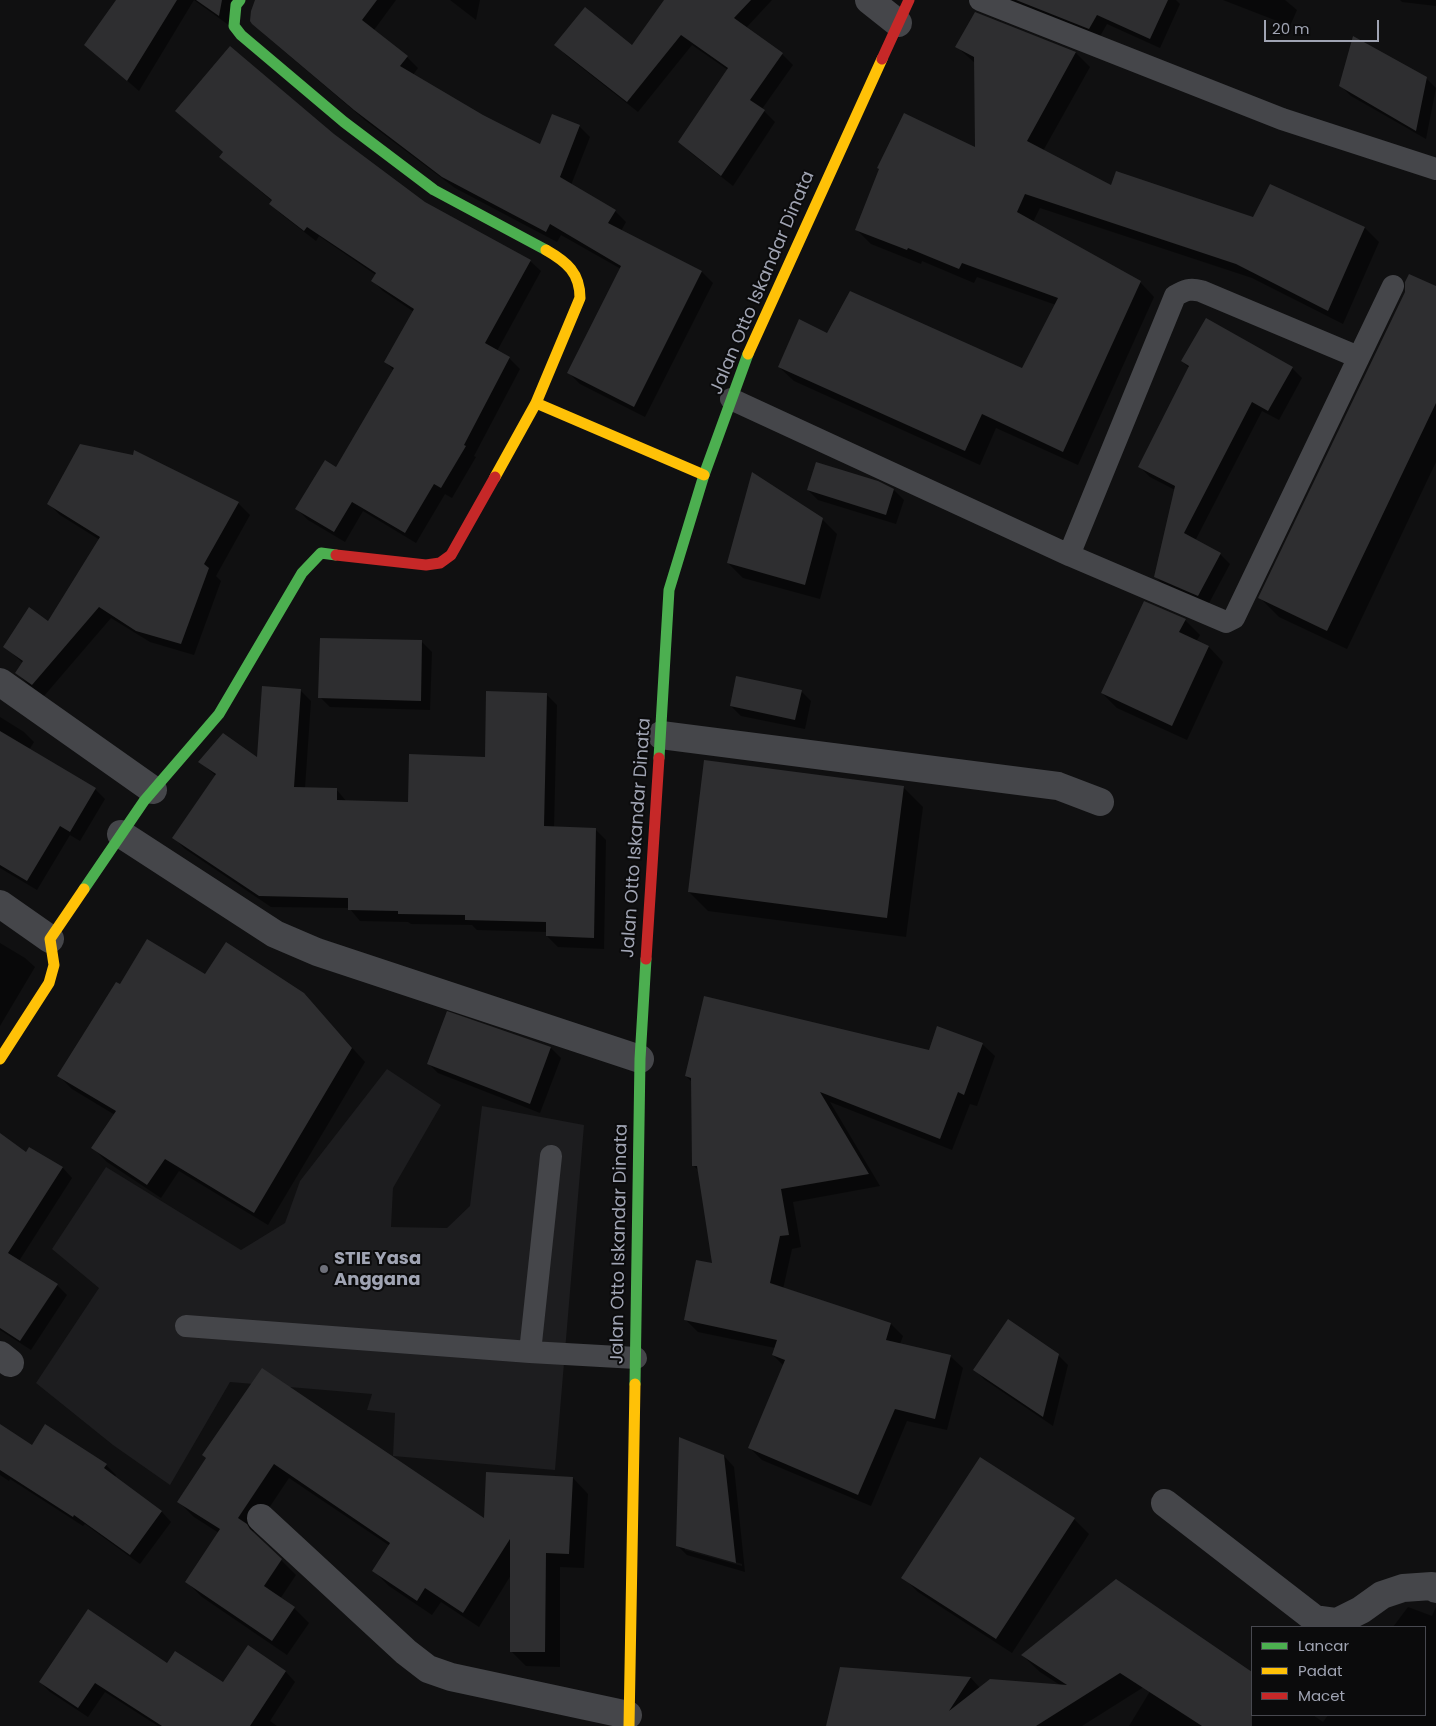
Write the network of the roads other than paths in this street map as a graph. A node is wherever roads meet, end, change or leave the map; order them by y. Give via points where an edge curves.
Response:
1 (240, 0) edge
2 (869, 0) edge
3 (980, 0) edge
4 (903, 12) edge
5 (1436, 169) edge
6 (1393, 286) dead end
7 (1358, 357) junction
8 (731, 399) junction
9 (536, 403) junction
10 (704, 475) junction
11 (1069, 555) junction
12 (0, 682) edge
13 (661, 736) junction
14 (154, 790) junction
15 (1100, 802) dead end
16 (120, 834) junction
17 (0, 904) edge
18 (50, 939) junction
19 (0, 1058) edge
20 (640, 1059) junction
21 (551, 1156) dead end
22 (186, 1326) dead end
23 (530, 1352) junction
24 (636, 1358) junction
25 (1165, 1503) dead end
26 (261, 1518) dead end
27 (1436, 1589) edge
28 (629, 1721) edge

1 - 9 main road via 236,6 234,26 344,122 434,190 557,256 578,278 580,298
2 - 4 street
3 - 5 lane via 1282,119
4 - 8 main road, Jalan Otto Iskandar Dinata via 749,350
6 - 7 lane
7 - 11 lane via 1231,621 1221,621
7 - 11 lane via 1201,291 1185,290 1175,296
8 - 10 main road, Jalan Otto Iskandar Dinata
8 - 11 lane
9 - 10 main road
9 - 14 main road via 450,555 440,563 426,565 320,553 302,573 219,714
10 - 13 main road, Jalan Otto Iskandar Dinata via 670,590
12 - 14 street
13 - 15 street via 1058,786
13 - 20 main road, Jalan Otto Iskandar Dinata
14 - 16 main road
16 - 18 main road
16 - 20 street via 275,934 317,952
17 - 18 street
18 - 19 main road via 54,965 49,983
20 - 24 main road, Jalan Otto Iskandar Dinata
21 - 23 lane
22 - 23 lane
23 - 24 lane
24 - 28 main road, Jalan Otto Iskandar Dinata
25 - 27 street via 1315,1619 1338,1622 1382,1595 1404,1588 1432,1586
26 - 28 street via 428,1669

